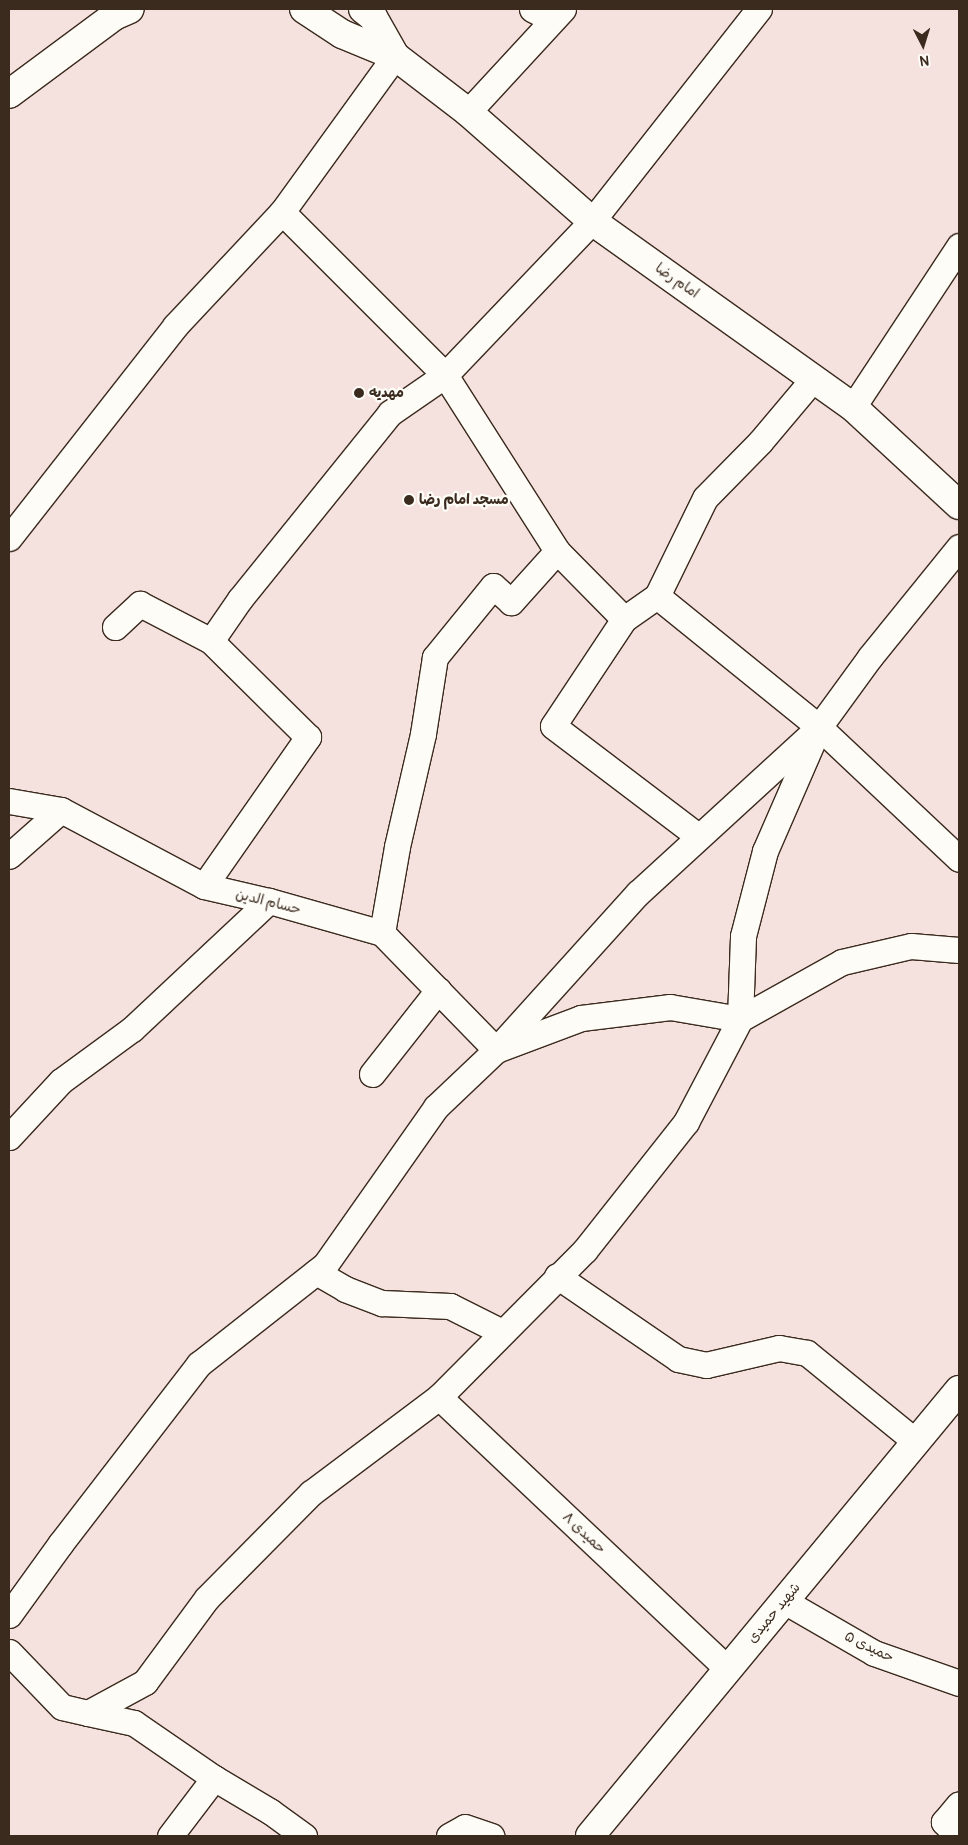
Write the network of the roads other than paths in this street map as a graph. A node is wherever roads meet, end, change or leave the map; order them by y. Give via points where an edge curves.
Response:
1 (130, 9) edge
2 (304, 9) edge
3 (760, 9) edge
4 (375, 12) edge
5 (549, 12) edge
6 (395, 56) junction
7 (9, 94) edge
8 (468, 112) junction
9 (282, 212) junction
10 (592, 221) junction
11 (959, 246) edge
12 (446, 375) junction
13 (813, 379) junction
14 (853, 407) junction
15 (959, 505) edge
16 (9, 538) edge
17 (959, 547) edge
18 (557, 551) junction
19 (657, 596) junction
20 (624, 619) junction
21 (114, 627) dead end
22 (211, 641) junction
23 (819, 727) junction
24 (9, 801) edge
25 (61, 810) junction
26 (699, 837) junction
27 (9, 856) edge
28 (959, 859) edge
29 (204, 886) junction
30 (269, 901) junction
31 (382, 933) junction
32 (959, 950) edge
33 (438, 990) junction
34 (740, 1019) junction
35 (496, 1050) junction
36 (372, 1074) dead end
37 (9, 1137) edge
38 (316, 1272) junction
39 (557, 1276) junction
40 (502, 1332) junction
41 (959, 1390) edge
42 (439, 1397) junction
43 (916, 1442) junction
44 (784, 1601) junction
45 (9, 1615) edge
46 (9, 1652) edge
47 (728, 1669) junction
48 (959, 1683) edge
49 (88, 1713) junction
50 (214, 1778) junction
51 (959, 1804) edge
52 (594, 1835) edge
53 (170, 1836) edge
54 (304, 1836) edge
55 (449, 1836) edge
56 (491, 1836) edge
57 (958, 1836) edge

1 - 7 main road via 114,16
2 - 6 main road, امام رضا via 342,34
3 - 10 street
4 - 6 main road, امام رضا
5 - 8 street
6 - 8 main road, امام رضا
6 - 9 street
8 - 10 main road, امام رضا
9 - 12 street
9 - 16 street via 175,326
10 - 12 street
10 - 13 main road, امام رضا
11 - 14 street
12 - 18 street
12 - 22 street via 390,413 240,599
13 - 14 main road, امام رضا
13 - 19 street via 760,442 705,498
14 - 15 main road, امام رضا
17 - 23 street
18 - 20 street
18 - 31 street via 511,602 492,586 435,657 423,734 397,846
19 - 20 street
19 - 23 street
20 - 26 street via 554,726
21 - 22 street via 140,604
22 - 29 street via 308,737
23 - 26 street
23 - 28 street
23 - 34 street via 765,851 743,936
24 - 25 street, حسام الدین
25 - 27 street
25 - 29 street, حسام الدین
26 - 35 street via 638,893
29 - 30 street, حسام الدین
30 - 31 street, حسام الدین
30 - 37 street via 132,1029 61,1081
31 - 33 street, حسام الدین
32 - 34 street via 911,946 842,962
33 - 35 street, حسام الدین
33 - 36 street
34 - 35 street via 670,1007 591,1016
34 - 39 street via 686,1122 585,1250
35 - 38 street via 436,1107 325,1265
38 - 40 street via 345,1289 382,1303 450,1306
38 - 45 street via 199,1364 61,1542
39 - 40 street
39 - 43 street via 678,1359 706,1366 779,1348 807,1353
40 - 42 street
41 - 43 main road, شهید حمیدی
42 - 47 street, حمیدی ۸
42 - 49 street via 311,1493 207,1598 145,1682
43 - 44 main road, شهید حمیدی
44 - 47 main road, شهید حمیدی
44 - 48 street, حمیدی ۵ via 874,1653
46 - 49 street via 62,1707
47 - 52 main road, شهید حمیدی
49 - 50 street via 134,1723
50 - 53 street
50 - 54 street
51 - 57 street via 944,1822
55 - 56 street via 465,1826

